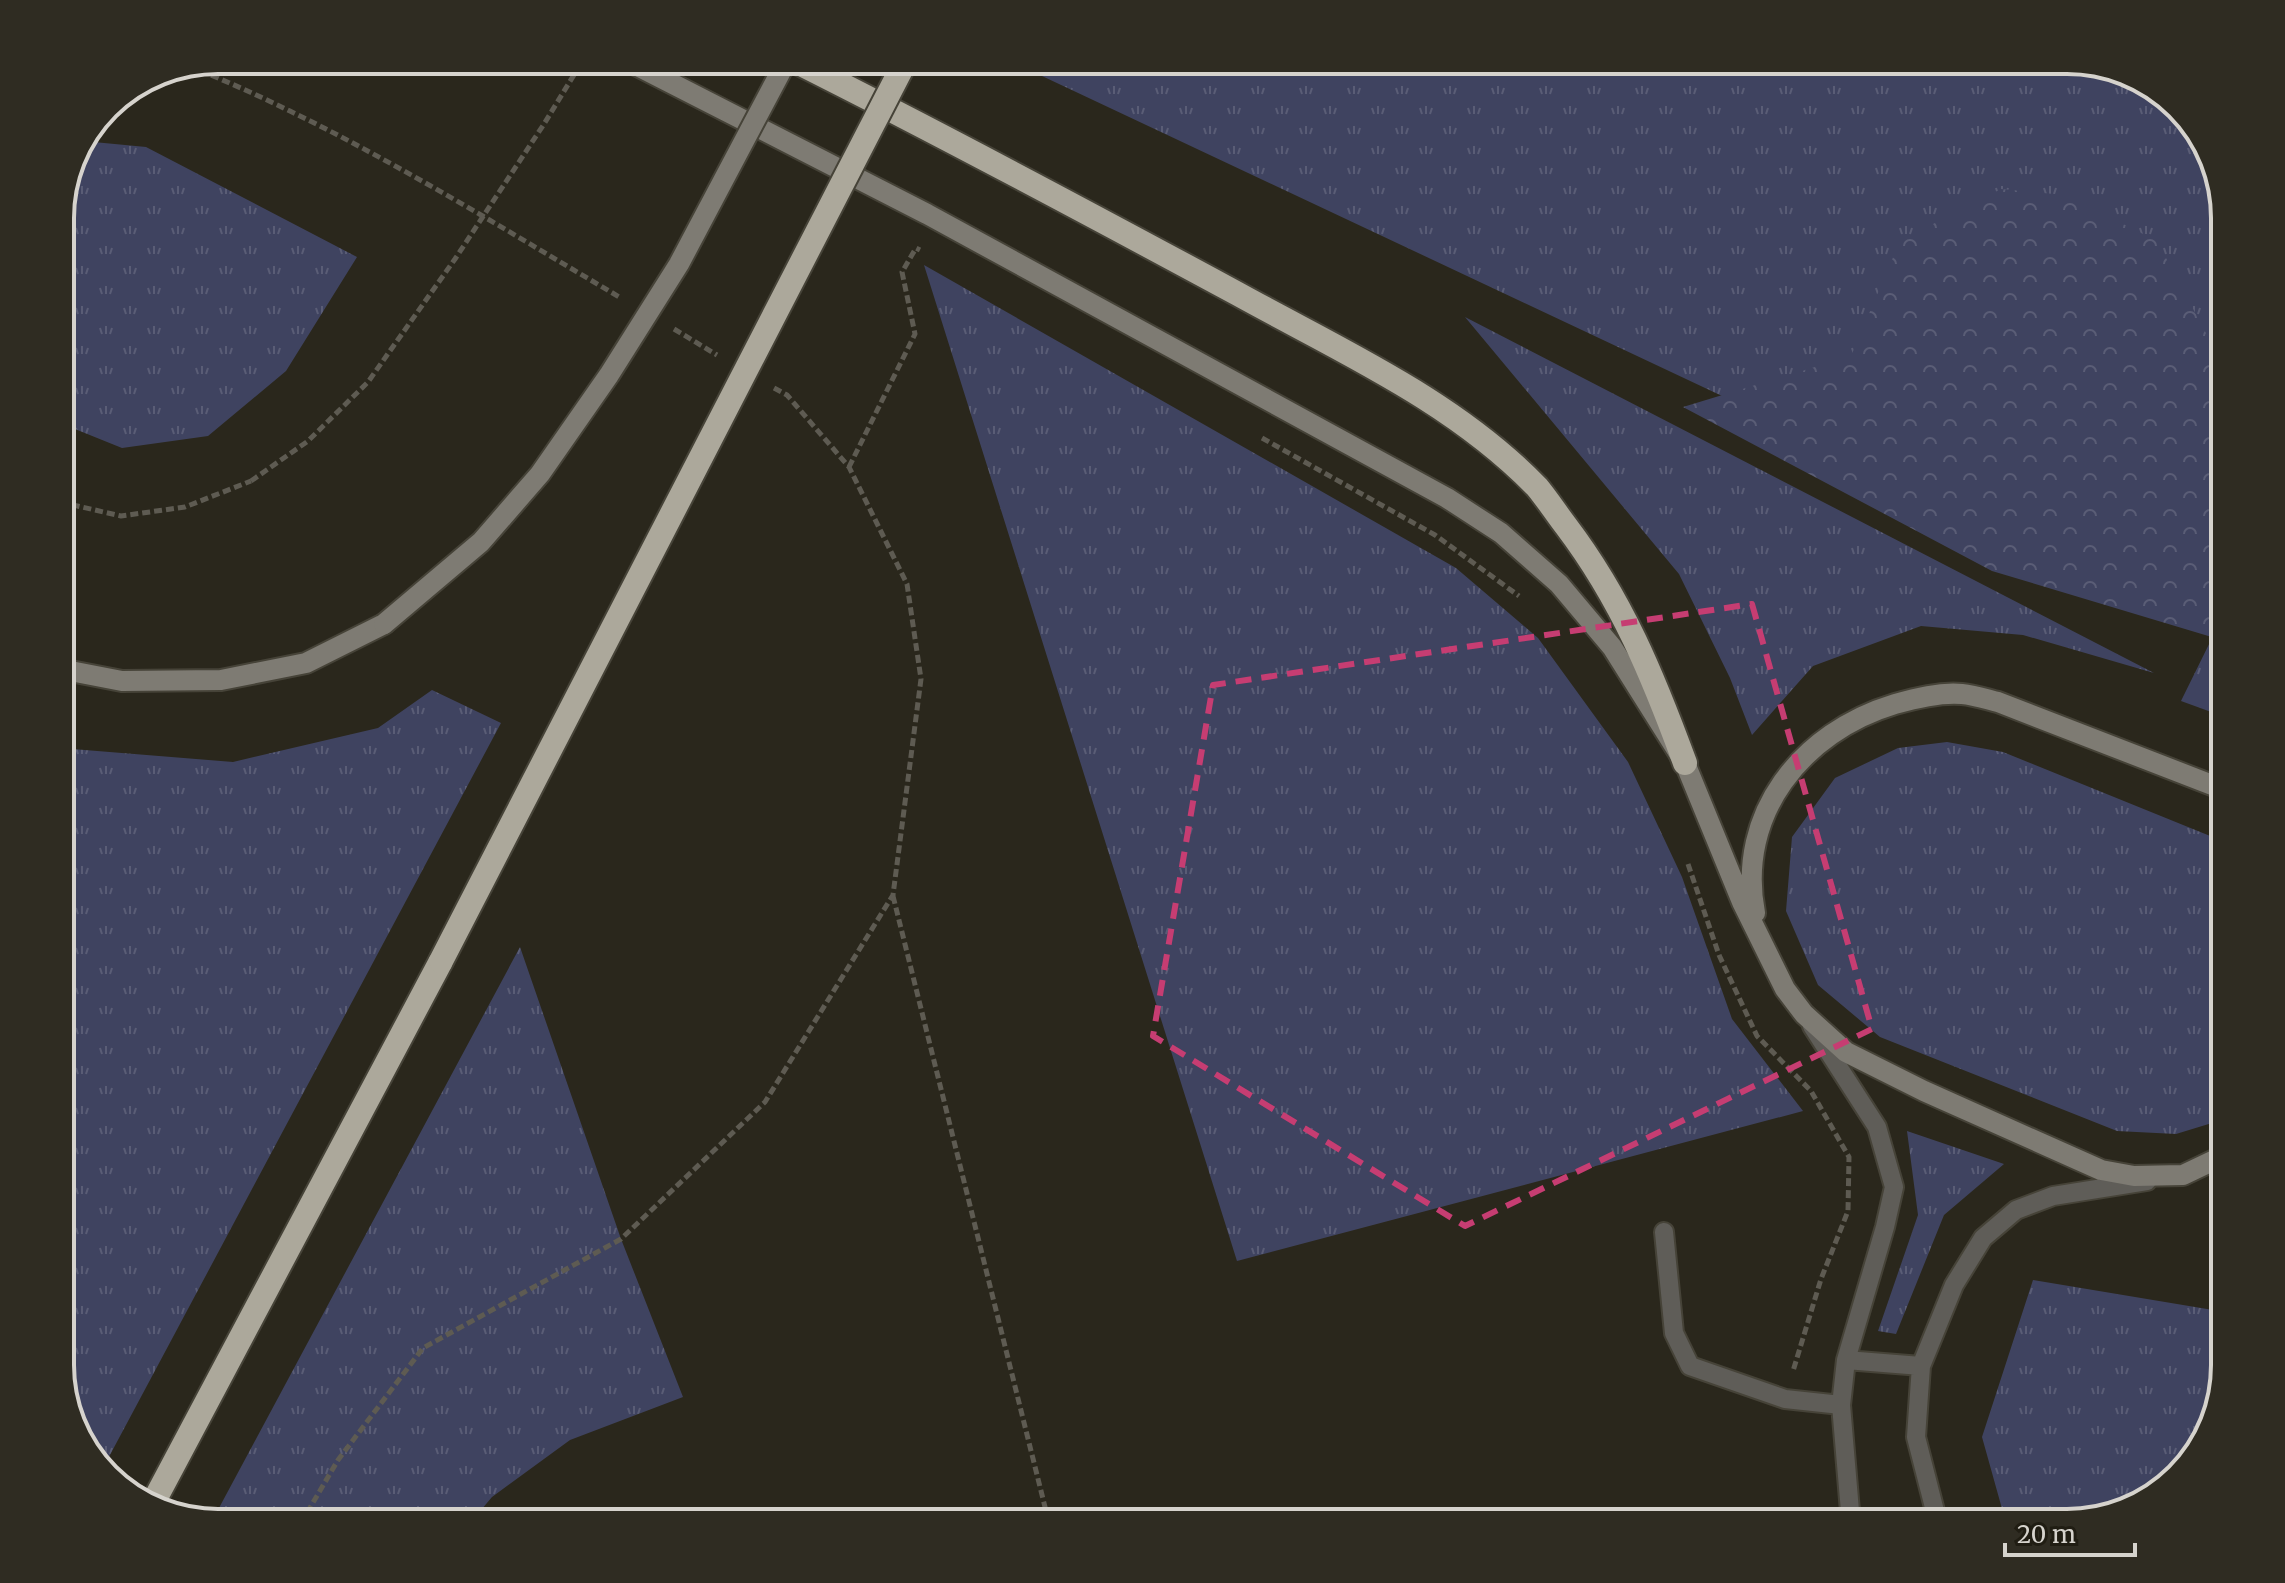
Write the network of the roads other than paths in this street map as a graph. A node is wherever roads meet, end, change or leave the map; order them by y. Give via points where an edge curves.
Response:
1 (653, 74) edge
2 (782, 74) edge
3 (818, 74) edge
4 (899, 74) edge
5 (74, 672) edge
6 (1685, 763) junction
7 (2211, 785) edge
8 (1771, 962) junction
9 (1804, 1014) junction
10 (2211, 1162) edge
11 (2211, 1169) edge
12 (2183, 1175) junction
13 (1664, 1232) dead end
14 (1846, 1360) junction
15 (1921, 1366) junction
16 (1841, 1405) junction
17 (157, 1495) edge
18 (1850, 1509) edge
19 (1934, 1509) edge

1 - 6 main road via 927,214 1447,498 1501,533 1559,584 1612,647
2 - 5 main road, bridge via 679,264 540,474 481,542 384,624 306,663 221,680 122,681
3 - 6 highway via 962,145 1348,355 1479,435 1538,489 1588,555 1640,647
4 - 17 highway, bridge via 441,961
6 - 8 main road
7 - 8 main road via 1998,702 1960,694 1917,698 1867,713 1827,737 1793,768 1768,804 1753,848 1750,885
8 - 9 main road
9 - 12 main road via 1846,1052 2101,1170
9 - 14 lane via 1877,1127 1894,1187
10 - 12 main road
11 - 12 main road
12 - 15 lane via 2053,1196 2016,1210 1983,1238 1954,1285
13 - 16 lane via 1674,1333 1690,1366 1785,1399
14 - 15 lane
14 - 16 lane
15 - 19 lane via 1916,1437
16 - 18 lane

